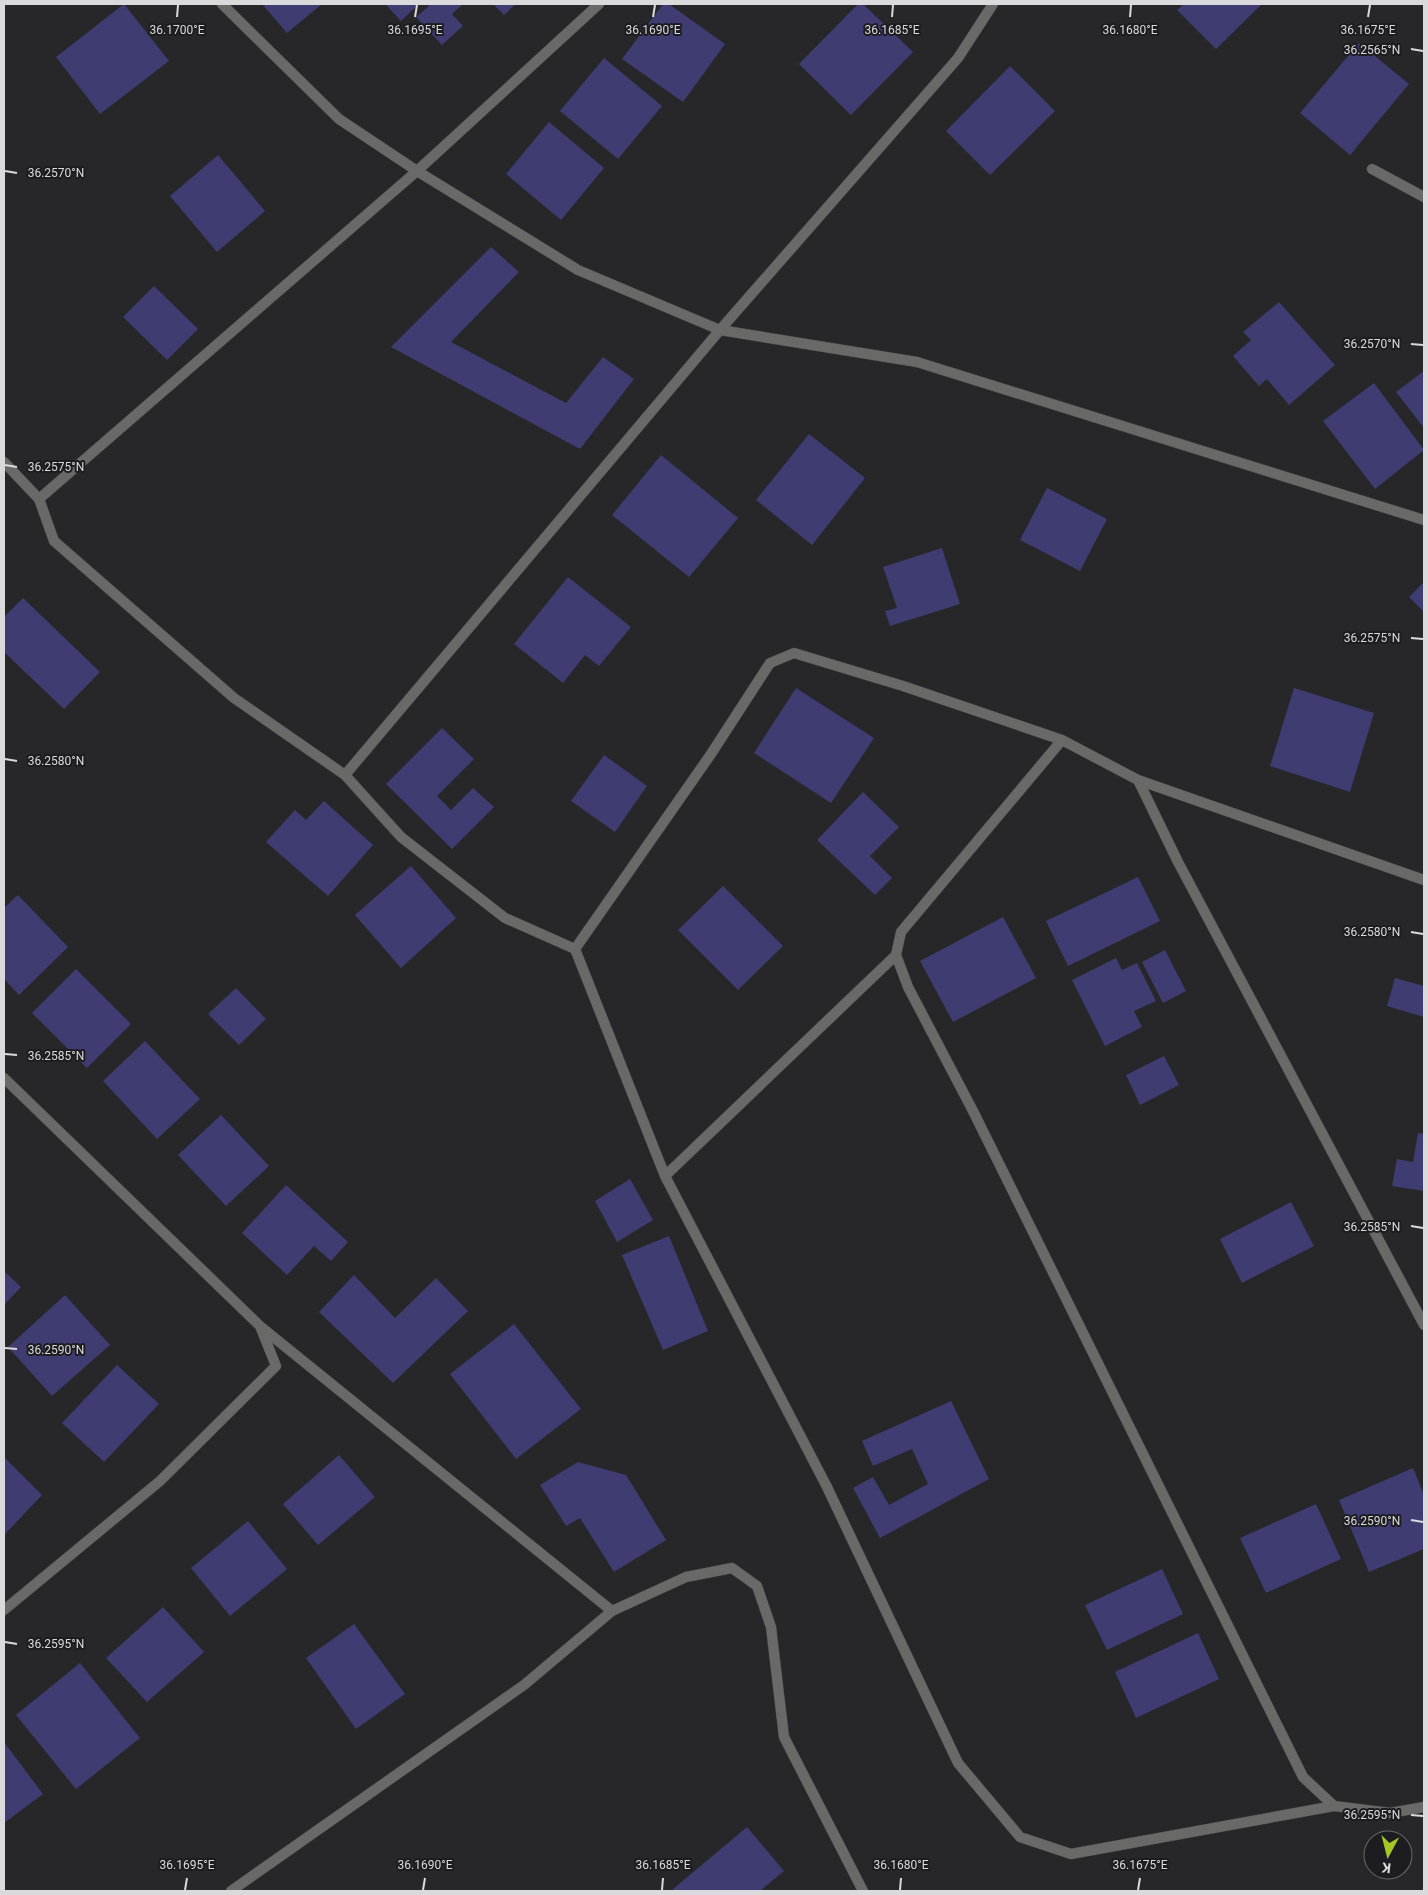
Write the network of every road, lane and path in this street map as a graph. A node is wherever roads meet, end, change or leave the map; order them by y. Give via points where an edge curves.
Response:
1 (222, 4) edge
2 (599, 4) edge
3 (994, 4) edge
4 (1372, 169) dead end
5 (417, 171) junction
6 (1424, 197) edge
7 (720, 330) junction
8 (4, 462) edge
9 (39, 500) junction
10 (1424, 520) edge
11 (1062, 740) junction
12 (345, 775) junction
13 (1138, 780) junction
14 (1424, 880) edge
15 (575, 949) junction
16 (896, 955) junction
17 (4, 1078) edge
18 (664, 1176) junction
19 (260, 1326) junction
20 (1424, 1326) edge
21 (4, 1610) edge
22 (612, 1611) junction
23 (1334, 1806) junction
24 (1424, 1807) edge
25 (231, 1891) edge
26 (863, 1891) edge

1 - 5 street via 339,119
2 - 5 street
3 - 7 street via 958,58
4 - 6 street
5 - 7 street via 578,270
5 - 9 street
7 - 10 street via 916,362
7 - 12 street
8 - 9 street
9 - 12 street via 54,541 234,698
11 - 13 street
11 - 15 street via 794,653 770,663 711,754
11 - 16 street via 901,932
12 - 15 street via 401,837 462,886 505,918
13 - 14 street
13 - 20 street via 1178,862
15 - 18 street
16 - 18 street
16 - 23 street via 921,1013 973,1111 1303,1777
17 - 19 street
18 - 23 street via 828,1486 958,1763 1020,1837 1071,1854
19 - 21 street via 276,1366 160,1481
19 - 22 street
22 - 25 street via 524,1685
22 - 26 street via 686,1578 732,1568 757,1586 771,1627 784,1737
23 - 24 street via 1390,1813

